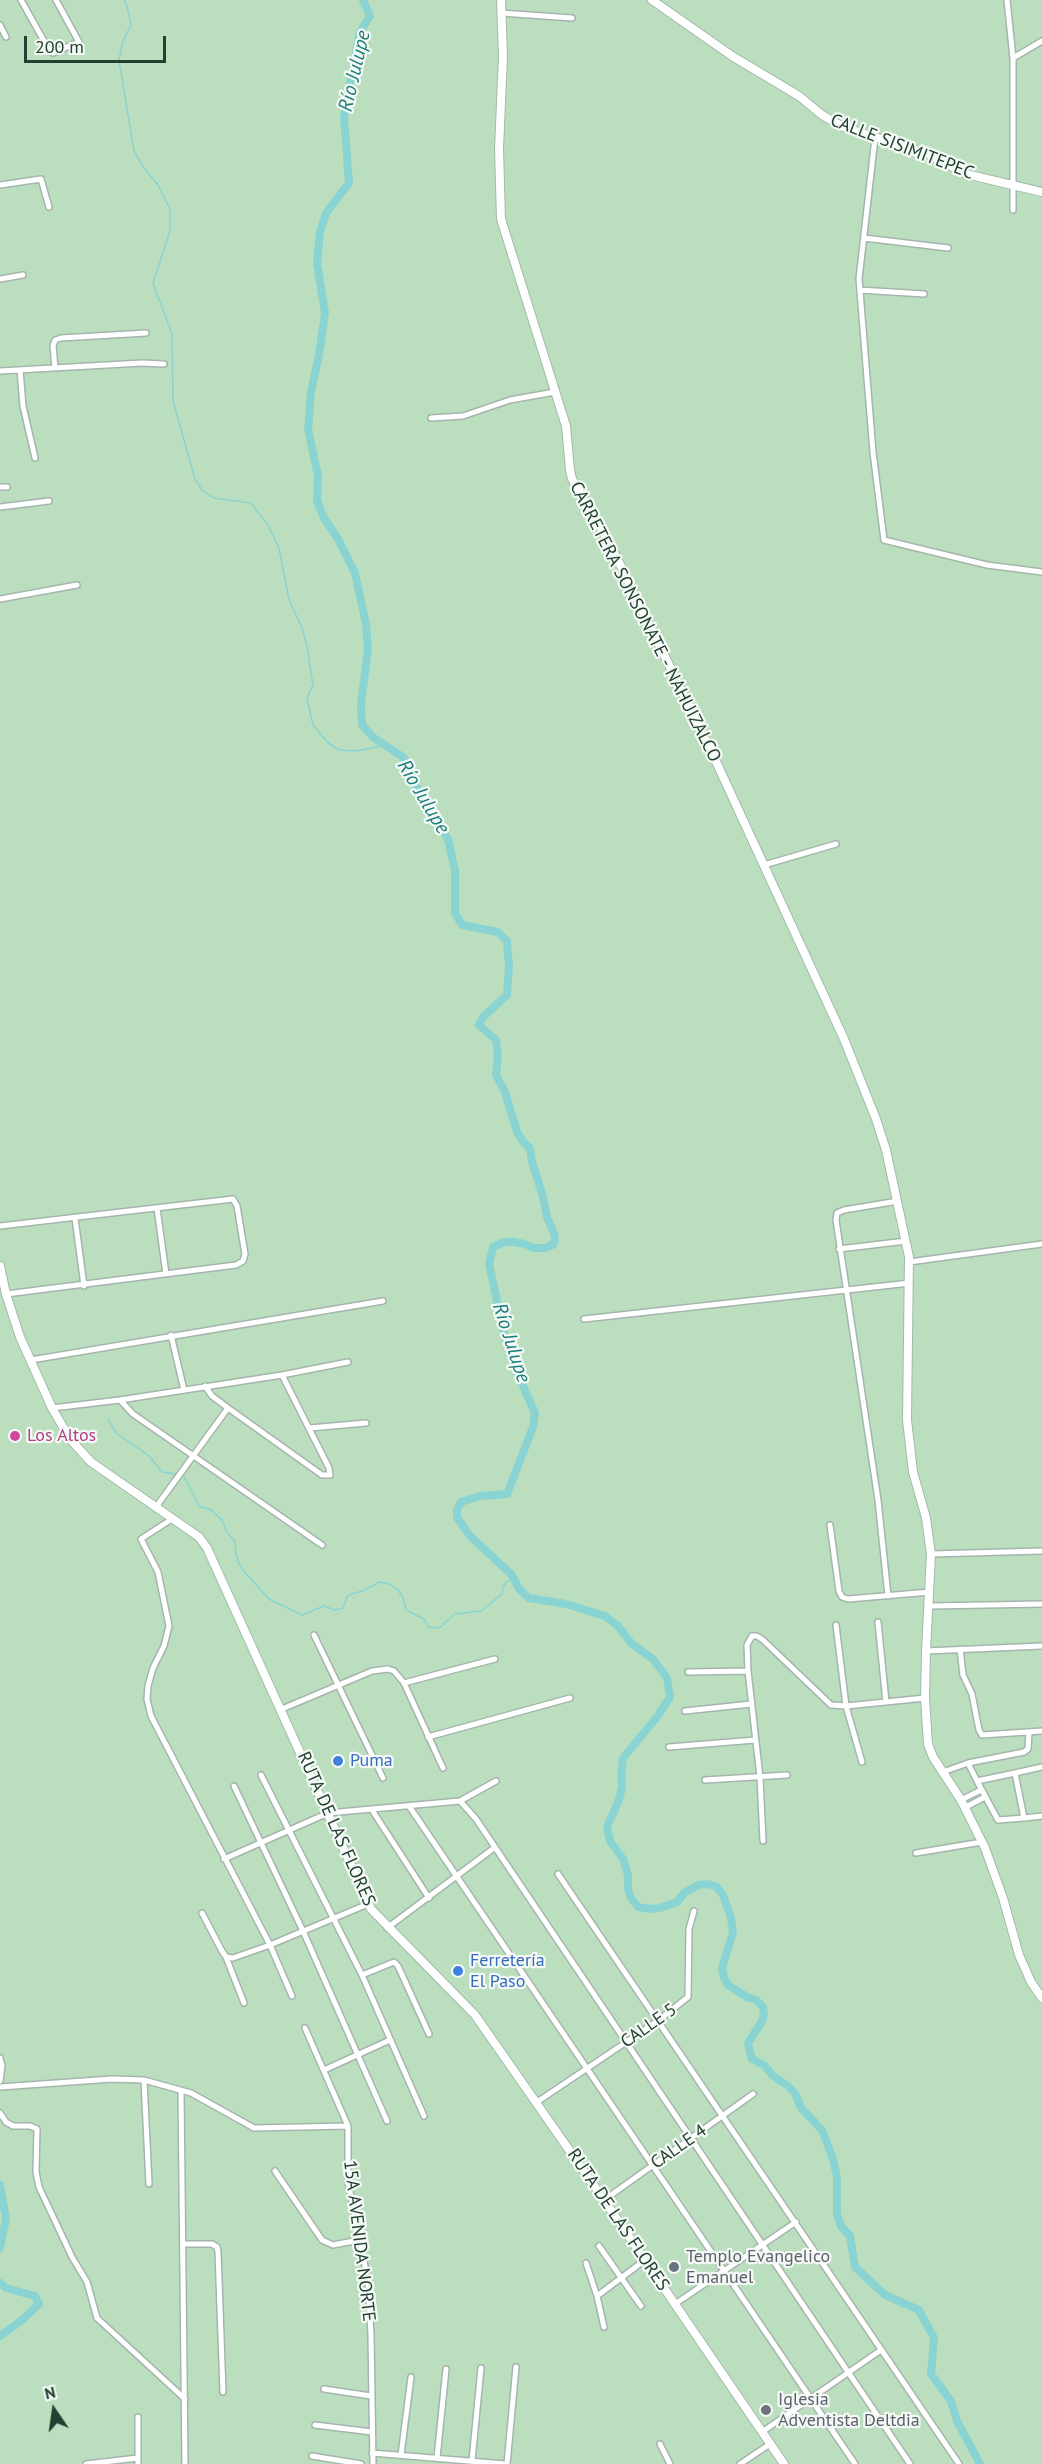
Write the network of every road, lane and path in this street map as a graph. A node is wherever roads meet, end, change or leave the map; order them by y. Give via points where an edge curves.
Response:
1 (21, 0) edge
2 (56, 0) edge
3 (501, 0) edge
4 (652, 0) edge
5 (1007, 0) edge
6 (501, 13) junction
7 (572, 18) dead end
8 (0, 25) edge
9 (6, 37) dead end
10 (1042, 41) edge
11 (1013, 58) junction
12 (874, 138) junction
13 (1012, 183) junction
14 (0, 185) edge
15 (1042, 192) edge
16 (49, 207) dead end
17 (1013, 210) dead end
18 (864, 238) junction
19 (948, 248) dead end
20 (23, 275) dead end
21 (0, 279) edge
22 (860, 290) junction
23 (924, 294) dead end
24 (146, 333) dead end
25 (164, 364) dead end
26 (55, 368) junction
27 (20, 370) junction
28 (0, 371) edge
29 (555, 392) junction
30 (430, 418) dead end
31 (34, 458) dead end
32 (7, 487) dead end
33 (0, 488) edge
34 (49, 501) dead end
35 (0, 507) edge
36 (1042, 572) edge
37 (77, 585) dead end
38 (0, 599) edge
39 (836, 844) dead end
40 (764, 865) junction
41 (898, 1201) junction
42 (157, 1208) junction
43 (75, 1218) junction
44 (0, 1226) edge
45 (906, 1241) junction
46 (1042, 1244) edge
47 (839, 1249) junction
48 (909, 1262) junction
49 (0, 1266) edge
50 (166, 1274) junction
51 (910, 1283) junction
52 (84, 1286) junction
53 (845, 1289) junction
54 (6, 1294) junction
55 (383, 1301) dead end
56 (584, 1319) dead end
57 (171, 1335) junction
58 (31, 1360) junction
59 (348, 1362) dead end
60 (282, 1375) junction
61 (205, 1386) junction
62 (184, 1390) junction
63 (120, 1400) junction
64 (52, 1408) junction
65 (228, 1408) junction
66 (366, 1423) dead end
67 (310, 1428) junction
68 (195, 1455) junction
69 (156, 1507) junction
70 (172, 1519) junction
71 (830, 1525) dead end
72 (322, 1545) dead end
73 (1042, 1551) edge
74 (931, 1554) junction
75 (930, 1592) junction
76 (888, 1596) junction
77 (1042, 1604) edge
78 (930, 1605) junction
79 (878, 1622) dead end
80 (836, 1625) dead end
81 (314, 1635) dead end
82 (1042, 1646) edge
83 (960, 1649) junction
84 (926, 1651) junction
85 (495, 1659) dead end
86 (748, 1671) junction
87 (688, 1672) dead end
88 (404, 1683) junction
89 (340, 1685) junction
90 (570, 1698) dead end
91 (925, 1698) junction
92 (886, 1702) junction
93 (751, 1704) junction
94 (846, 1706) junction
95 (282, 1709) junction
96 (685, 1711) dead end
97 (1041, 1731) edge
98 (1029, 1732) junction
99 (429, 1737) junction
100 (1042, 1739) edge
101 (755, 1740) junction
102 (669, 1747) dead end
103 (862, 1762) dead end
104 (968, 1762) junction
105 (1042, 1767) edge
106 (443, 1768) dead end
107 (943, 1772) junction
108 (1015, 1773) junction
109 (261, 1774) dead end
110 (787, 1775) dead end
111 (760, 1777) junction
112 (383, 1778) dead end
113 (705, 1780) dead end
114 (496, 1781) dead end
115 (978, 1781) junction
116 (234, 1786) dead end
117 (981, 1790) junction
118 (985, 1797) junction
119 (460, 1801) junction
120 (963, 1804) junction
121 (409, 1806) junction
122 (372, 1810) junction
123 (328, 1813) junction
124 (1042, 1815) edge
125 (1024, 1818) junction
126 (289, 1831) junction
127 (763, 1841) dead end
128 (982, 1842) junction
129 (261, 1844) junction
130 (494, 1848) junction
131 (916, 1853) dead end
132 (224, 1859) junction
133 (558, 1874) dead end
134 (458, 1877) junction
135 (429, 1898) junction
136 (368, 1904) junction
137 (694, 1911) dead end
138 (202, 1912) dead end
139 (334, 1918) junction
140 (387, 1928) junction
141 (303, 1931) junction
142 (270, 1945) junction
143 (226, 1957) junction
144 (362, 1975) junction
145 (292, 1996) dead end
146 (1042, 1998) edge
147 (244, 2002) dead end
148 (659, 2020) junction
149 (305, 2028) dead end
150 (429, 2034) dead end
151 (390, 2040) junction
152 (626, 2042) junction
153 (358, 2055) junction
154 (0, 2058) edge
155 (587, 2068) junction
156 (324, 2070) junction
157 (144, 2080) junction
158 (0, 2081) edge
159 (0, 2087) edge
160 (181, 2090) junction
161 (753, 2094) dead end
162 (537, 2102) junction
163 (0, 2113) edge
164 (424, 2116) dead end
165 (723, 2116) junction
166 (387, 2121) dead end
167 (348, 2126) junction
168 (691, 2139) junction
169 (652, 2166) junction
170 (274, 2171) dead end
171 (149, 2184) dead end
172 (604, 2200) junction
173 (796, 2222) junction
174 (359, 2240) junction
175 (183, 2244) junction
176 (764, 2244) junction
177 (599, 2246) dead end
178 (645, 2260) junction
179 (586, 2263) dead end
180 (726, 2271) junction
181 (621, 2278) junction
182 (597, 2296) junction
183 (675, 2304) junction
184 (641, 2306) dead end
185 (604, 2327) dead end
186 (881, 2350) junction
187 (516, 2367) dead end
188 (481, 2368) dead end
189 (446, 2369) dead end
190 (849, 2372) junction
191 (411, 2377) dead end
192 (324, 2389) dead end
193 (223, 2392) dead end
194 (371, 2396) junction
195 (185, 2399) junction
196 (810, 2399) junction
197 (138, 2416) dead end
198 (315, 2425) dead end
199 (372, 2432) junction
200 (762, 2432) junction
201 (660, 2444) dead end
202 (770, 2444) junction
203 (372, 2453) junction
204 (312, 2456) dead end
205 (401, 2456) junction
206 (437, 2458) junction
207 (138, 2461) edge
208 (472, 2461) junction
209 (335, 2462) edge
210 (781, 2463) edge
211 (86, 2464) edge
212 (185, 2464) edge
213 (361, 2464) edge
214 (373, 2464) edge
215 (506, 2464) edge
216 (670, 2464) edge
217 (740, 2464) edge
218 (855, 2464) edge
219 (910, 2464) edge
220 (959, 2464) edge

1 - 2 street via 53,53 78,42
3 - 6 street, CARRETERA SONSONATE - NAHUIZALCO
4 - 12 street, CALLE SISIMITEPEC via 732,56 799,96 825,118
5 - 11 street
6 - 7 street
6 - 29 street, CARRETERA SONSONATE - NAHUIZALCO via 501,219
8 - 9 street
10 - 11 street
11 - 13 street
12 - 13 street, CALLE SISIMITEPEC via 928,154 966,174
12 - 18 street
13 - 15 street, CALLE SISIMITEPEC
13 - 17 street
14 - 16 street via 41,179
18 - 19 street
18 - 22 street
20 - 21 street
22 - 23 street
22 - 36 street via 884,540 977,563
24 - 26 street via 55,340
25 - 26 street
26 - 27 street
27 - 28 street
27 - 31 street
29 - 30 street via 510,400 462,416
29 - 40 street, CARRETERA SONSONATE - NAHUIZALCO via 566,426 572,479 623,571
32 - 33 street
34 - 35 street
37 - 38 street
39 - 40 street
40 - 41 street, CARRETERA SONSONATE - NAHUIZALCO via 855,1066 886,1150
41 - 45 street, CARRETERA SONSONATE - NAHUIZALCO
41 - 47 street via 837,1213
42 - 43 street
42 - 50 street
42 - 50 street via 233,1199 245,1254 236,1265
43 - 44 street
43 - 52 street
45 - 47 street
45 - 48 street, CARRETERA SONSONATE - NAHUIZALCO
46 - 48 street
47 - 53 street
48 - 51 street, CARRETERA SONSONATE - NAHUIZALCO
49 - 54 street, RUTA DE LAS FLORES
50 - 52 street
51 - 53 street
51 - 74 street, CARRETERA SONSONATE - NAHUIZALCO via 907,1420 913,1472
52 - 54 street
53 - 56 street
53 - 76 street via 878,1500
54 - 58 street, RUTA DE LAS FLORES
55 - 57 street
57 - 58 street
57 - 62 street
58 - 64 street, RUTA DE LAS FLORES
59 - 60 street
60 - 61 street
60 - 67 street
61 - 62 street
61 - 65 street
62 - 63 street
63 - 64 street
63 - 68 street via 134,1414
64 - 69 street, RUTA DE LAS FLORES via 91,1462
65 - 67 street via 322,1475 330,1475
65 - 68 street
66 - 67 street
68 - 69 street
68 - 72 street
69 - 70 street, RUTA DE LAS FLORES
70 - 95 street, RUTA DE LAS FLORES via 199,1537 207,1548
70 - 132 street via 141,1539 158,1572 169,1626 153,1668 147,1699 158,1732
71 - 76 street via 842,1597
73 - 74 street
74 - 75 street, CARRETERA SONSONATE - NAHUIZALCO
75 - 76 street
75 - 78 street, CARRETERA SONSONATE - NAHUIZALCO
77 - 78 street
78 - 84 street, CARRETERA SONSONATE - NAHUIZALCO
79 - 92 street
80 - 94 street
81 - 89 street
82 - 83 street
83 - 84 street
83 - 98 street via 963,1675 982,1735
84 - 91 street, CARRETERA SONSONATE - NAHUIZALCO
85 - 88 street
86 - 87 street
86 - 93 street
86 - 94 street via 748,1640 757,1636 825,1701
88 - 89 street via 388,1669 372,1671
88 - 99 street
89 - 95 street
89 - 112 street
90 - 99 street
91 - 92 street
91 - 107 street, CARRETERA SONSONATE - NAHUIZALCO via 928,1744
92 - 94 street
93 - 96 street
93 - 101 street
94 - 103 street
95 - 123 street, RUTA DE LAS FLORES
97 - 98 street
97 - 100 street
98 - 104 street via 1028,1749 1024,1752
99 - 106 street
101 - 102 street
101 - 111 street
104 - 107 street
104 - 115 street
105 - 108 street
107 - 120 street, CARRETERA SONSONATE - NAHUIZALCO
108 - 115 street
108 - 125 street
109 - 126 street
110 - 111 street
111 - 113 street
111 - 127 street
114 - 119 street
115 - 117 street
116 - 129 street
117 - 118 street
117 - 120 street
118 - 120 street
118 - 125 street via 998,1820
119 - 121 street
119 - 130 street
120 - 128 street, CARRETERA SONSONATE - NAHUIZALCO
121 - 122 street
121 - 134 street
122 - 123 street
122 - 135 street
123 - 126 street
123 - 136 street, RUTA DE LAS FLORES
124 - 125 street
126 - 129 street
126 - 139 street
128 - 131 street
128 - 146 street, CARRETERA SONSONATE - NAHUIZALCO via 1004,1898 1019,1955
129 - 132 street
129 - 141 street
130 - 134 street
130 - 152 street
132 - 142 street
133 - 148 street
134 - 135 street
134 - 155 street
135 - 140 street
136 - 139 street
136 - 140 street, RUTA DE LAS FLORES
137 - 148 street, CALLE 5 via 689,1929 688,1997
138 - 143 street
139 - 141 street
139 - 144 street
140 - 162 street, RUTA DE LAS FLORES via 475,2015
141 - 142 street
141 - 153 street
142 - 143 street
142 - 145 street
143 - 147 street
144 - 150 street via 394,1962
144 - 151 street
148 - 152 street, CALLE 5
148 - 165 street
149 - 156 street
151 - 153 street
151 - 164 street
152 - 155 street, CALLE 5
152 - 168 street
153 - 156 street
153 - 166 street
154 - 158 street
155 - 162 street, CALLE 5
155 - 169 street
156 - 167 street
157 - 159 street
157 - 160 street
157 - 171 street
160 - 167 street via 254,2128
160 - 175 street
161 - 165 street, CALLE 4
162 - 172 street, RUTA DE LAS FLORES
163 - 195 street via 13,2126 37,2129 39,2187 87,2282 97,2318
165 - 168 street, CALLE 4
165 - 173 street
167 - 174 street, 15A AVENIDA NORTE via 348,2182
168 - 169 street, CALLE 4
168 - 176 street
169 - 172 street, CALLE 4
169 - 180 street
170 - 174 street via 322,2240 333,2245
172 - 178 street, RUTA DE LAS FLORES
173 - 176 street
173 - 186 street
174 - 194 street, 15A AVENIDA NORTE via 368,2281
175 - 193 street via 217,2247
175 - 195 street
176 - 180 street
176 - 190 street
177 - 181 street
178 - 181 street
178 - 183 street, RUTA DE LAS FLORES
179 - 182 street
180 - 183 street
180 - 196 street
181 - 182 street
181 - 184 street
182 - 185 street
183 - 200 street, RUTA DE LAS FLORES
186 - 190 street
186 - 220 street
187 - 215 street
188 - 208 street
189 - 206 street
190 - 196 street
190 - 219 street
191 - 205 street
192 - 194 street
194 - 199 street, 15A AVENIDA NORTE
195 - 212 street
196 - 200 street
196 - 218 street
197 - 207 street
198 - 199 street
199 - 203 street, 15A AVENIDA NORTE
200 - 202 street, RUTA DE LAS FLORES
201 - 216 street
202 - 210 street, RUTA DE LAS FLORES
202 - 217 street
203 - 205 street
203 - 214 street, 15A AVENIDA NORTE
204 - 209 street
205 - 206 street
206 - 208 street
207 - 211 street
208 - 215 street
209 - 213 street

